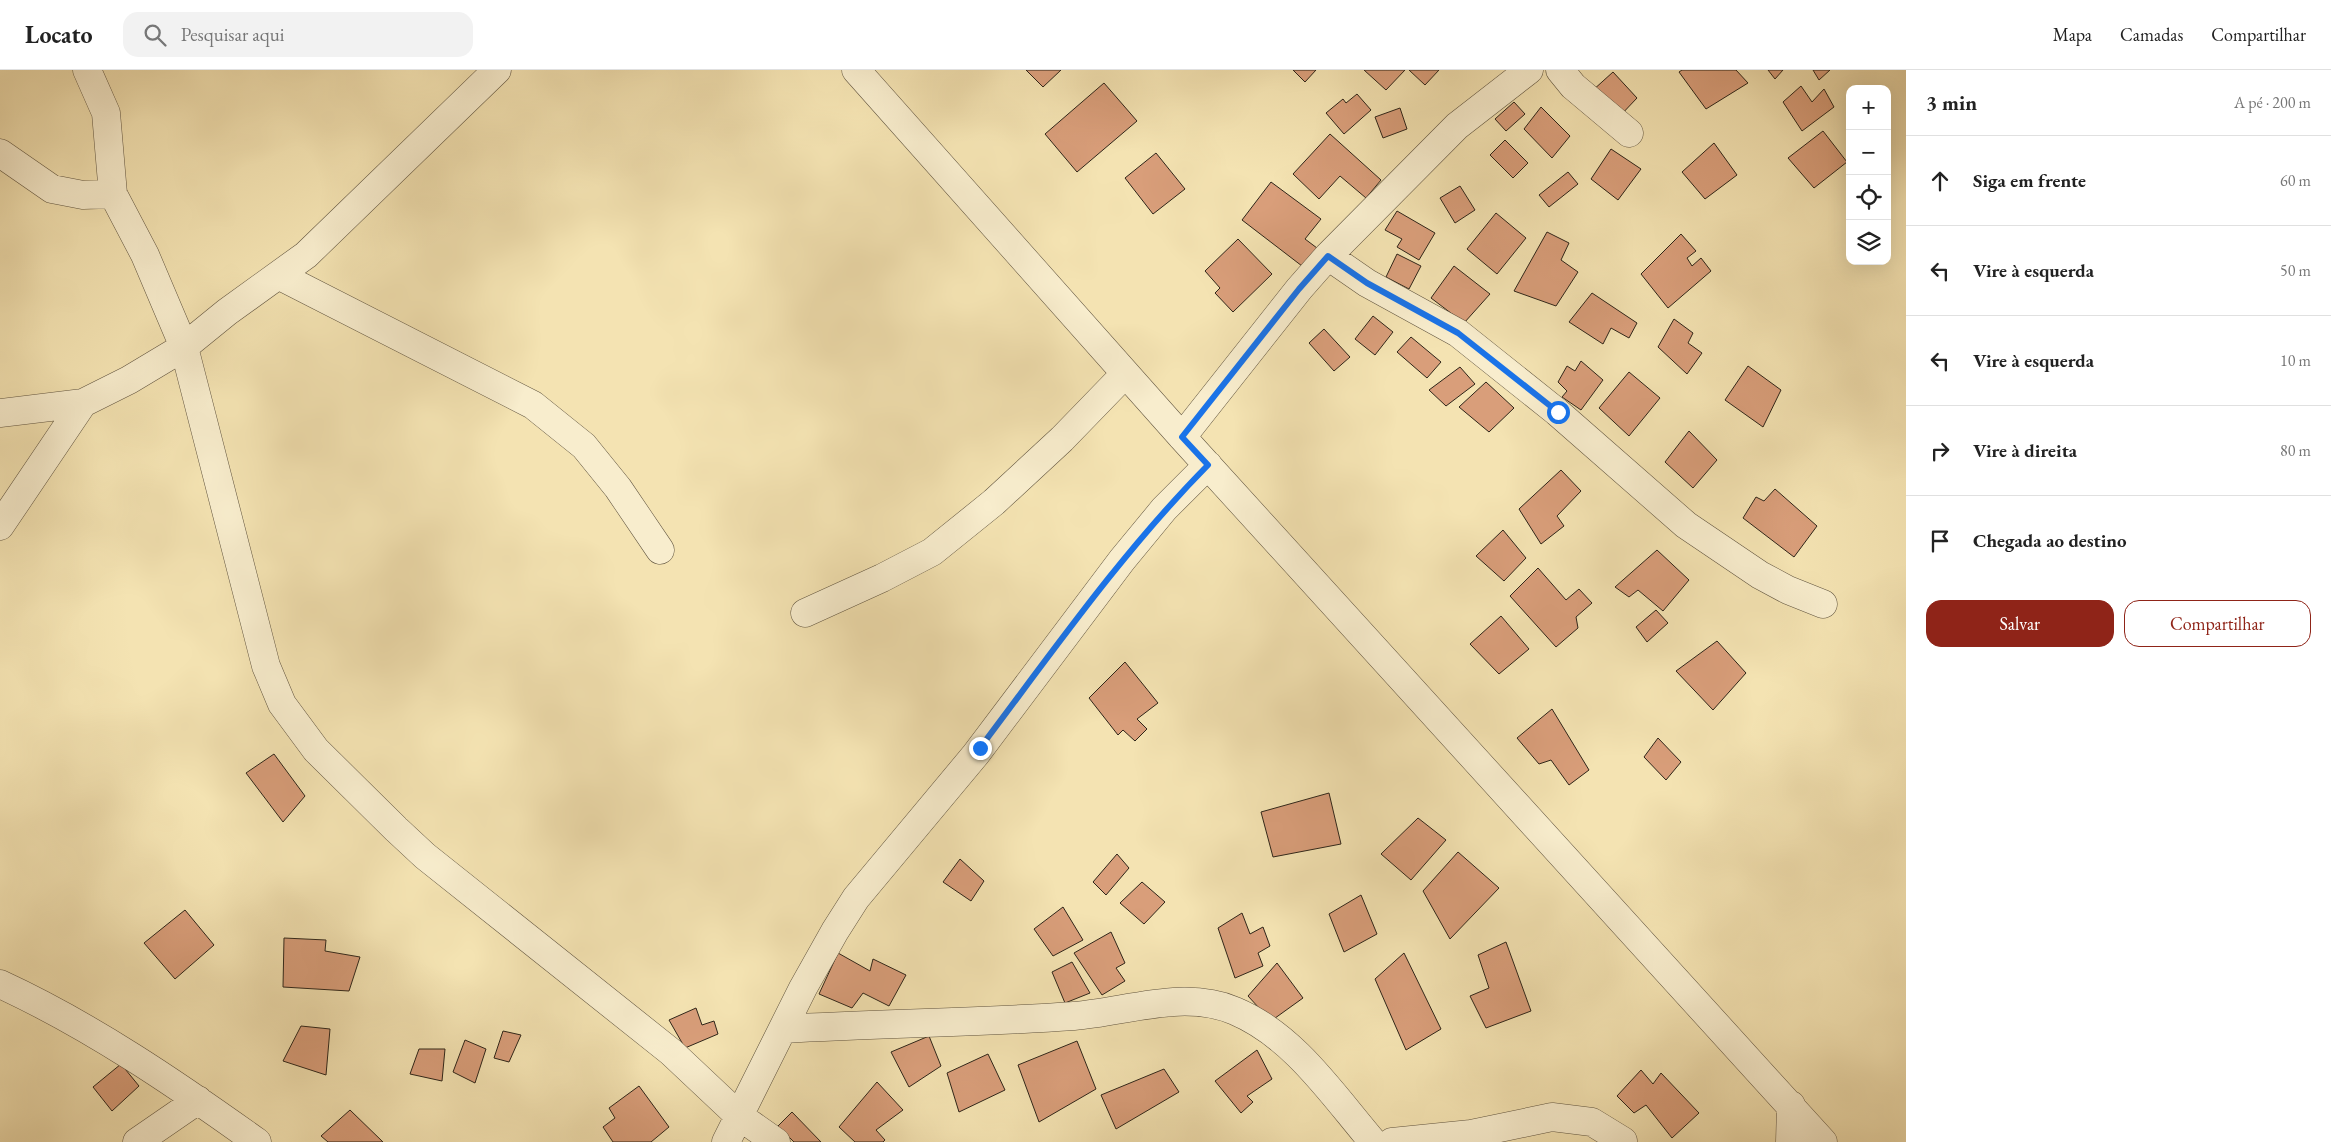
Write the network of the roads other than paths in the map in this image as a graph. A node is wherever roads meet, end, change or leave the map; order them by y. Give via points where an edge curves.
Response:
1 (87, 70) edge
2 (497, 70) edge
3 (856, 70) edge
4 (1529, 70) edge
5 (1560, 70) edge
6 (1630, 133) dead end
7 (0, 153) edge
8 (113, 194) junction
9 (1328, 256) junction
10 (280, 276) junction
11 (184, 347) junction
12 (1125, 374) junction
13 (83, 403) junction
14 (0, 413) edge
15 (1182, 437) junction
16 (1208, 465) junction
17 (0, 526) edge
18 (660, 550) dead end
19 (1824, 604) dead end
20 (805, 613) dead end
21 (0, 984) edge
22 (784, 1030) junction
23 (198, 1100) junction
24 (1790, 1105) junction
25 (740, 1116) junction
26 (1623, 1141) edge
27 (137, 1142) edge
28 (257, 1142) edge
29 (726, 1142) edge
30 (776, 1142) edge
31 (1372, 1142) edge
32 (1392, 1142) edge
33 (1790, 1142) edge
34 (1824, 1142) edge

1 - 8 street via 106,113
2 - 10 street
3 - 12 street
4 - 9 street via 1457,126
5 - 6 street via 1573,86
7 - 8 street via 52,188 83,195
8 - 11 street via 145,255
9 - 15 street
9 - 19 street via 1367,283 1458,333 1558,412 1686,525 1760,576
10 - 11 street via 227,312
10 - 18 street via 533,405 584,446 618,488
11 - 13 street
11 - 25 street via 266,666 282,704 316,750 425,856 671,1052
12 - 15 street
12 - 20 street via 1001,496 932,552
13 - 14 street
13 - 17 street
15 - 16 street
16 - 22 street via 1164,509 1122,560 976,754 856,898 830,939
16 - 24 street
21 - 23 street via 112,1045
22 - 25 street
22 - 31 street via 1068,1016 1145,1005 1201,1003 1234,1010 1263,1026 1296,1052
23 - 27 street
23 - 28 street
24 - 33 street
24 - 34 street
25 - 29 street
25 - 30 street
26 - 32 street via 1592,1122 1552,1117 1471,1134

